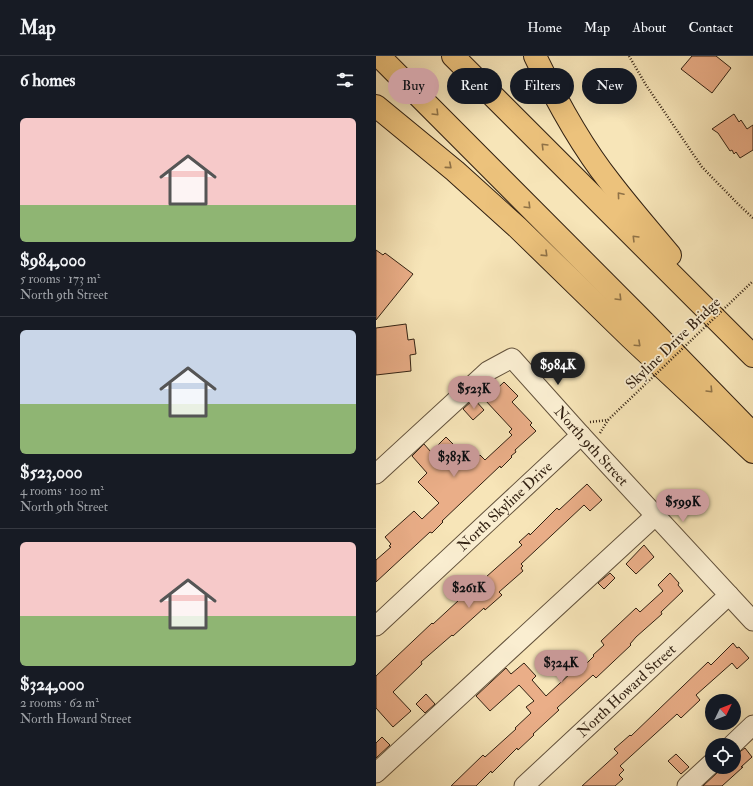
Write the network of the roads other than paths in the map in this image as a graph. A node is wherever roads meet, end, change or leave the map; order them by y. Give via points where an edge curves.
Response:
1 (379, 56) edge
2 (453, 56) edge
3 (535, 56) edge
4 (376, 106) edge
5 (752, 356) edge
6 (582, 428) junction
7 (753, 434) edge
8 (753, 452) edge
9 (376, 474) edge
10 (655, 516) junction
11 (729, 595) junction
12 (753, 621) edge
13 (376, 626) edge
14 (753, 725) edge
15 (739, 738) edge
16 (705, 770) edge
17 (376, 773) edge
18 (524, 786) edge
19 (688, 786) edge

1 -> 7 highway
5 -> 2 highway
5 -> 3 highway via 609,182 554,96
4 -> 8 highway via 455,171 517,227
6 - 9 street, North 9th Street via 512,358 488,371
6 - 10 street, North 9th Street
6 - 13 street, North Skyline Drive
10 - 11 street, North 9th Street
10 - 17 street
11 - 12 street, North 9th Street
11 - 18 street, North Howard Street
14 - 15 street
16 - 19 street

